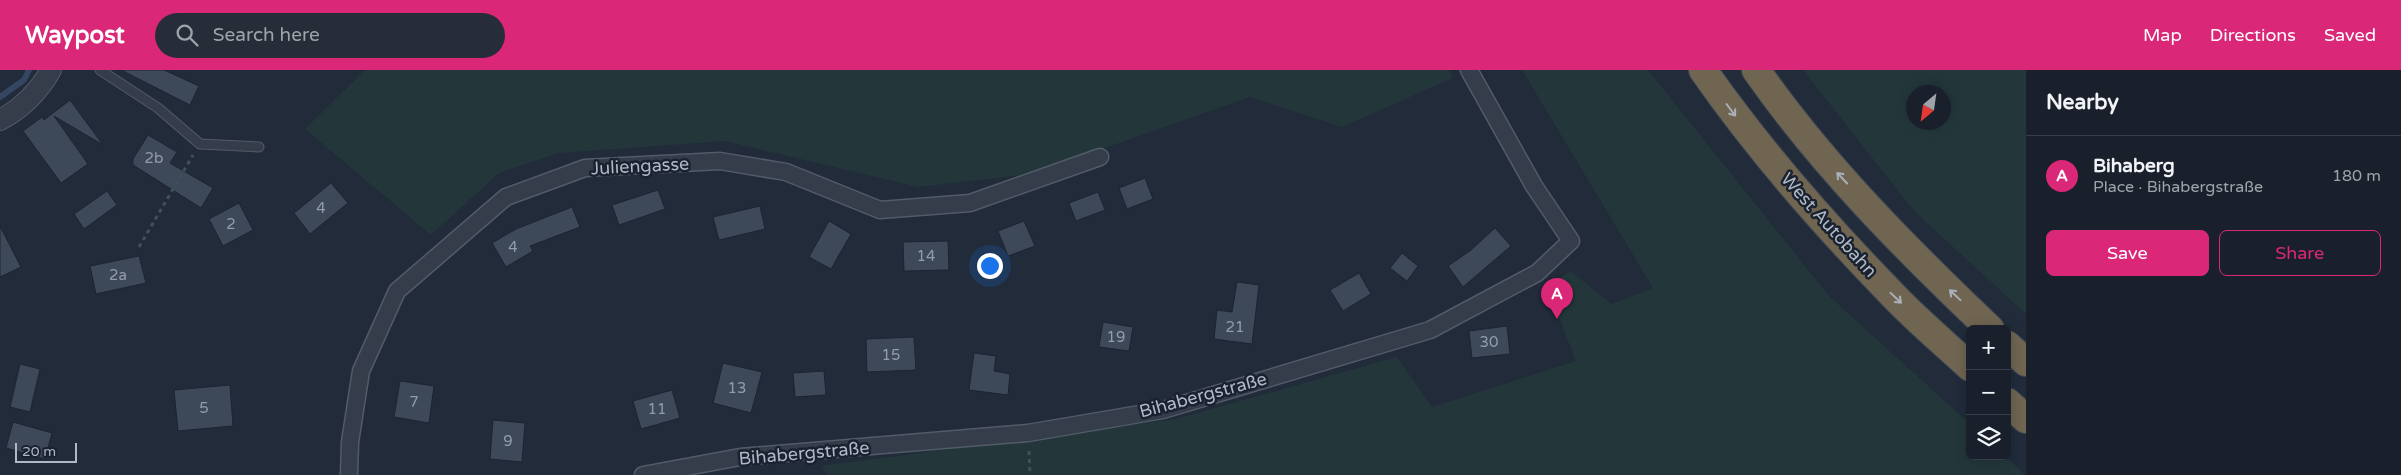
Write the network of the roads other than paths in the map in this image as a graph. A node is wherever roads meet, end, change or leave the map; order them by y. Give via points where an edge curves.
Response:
1 (50, 70) edge
2 (100, 70) edge
3 (1469, 70) edge
4 (1703, 70) edge
5 (1756, 70) edge
6 (0, 120) edge
7 (259, 147) dead end
8 (1100, 157) dead end
9 (1986, 325) edge
10 (2011, 349) edge
11 (2026, 362) edge
12 (1966, 363) edge
13 (2011, 406) edge
14 (2026, 419) edge
15 (349, 475) edge
16 (644, 475) edge

1 - 6 street via 40,88
2 - 7 lane via 158,108 200,144
3 - 16 street, Bihabergstraße via 1534,186 1571,241 1537,273 1430,330 1163,410 1028,433 740,457
4 -> 12 highway, West Autobahn via 1804,200 1890,293
9 -> 5 highway via 1918,260 1833,168
8 - 15 street, Juliengasse via 970,203 880,210 786,172 720,161 585,168 506,197 397,291 361,371 350,442
10 - 11 highway
13 - 14 highway

